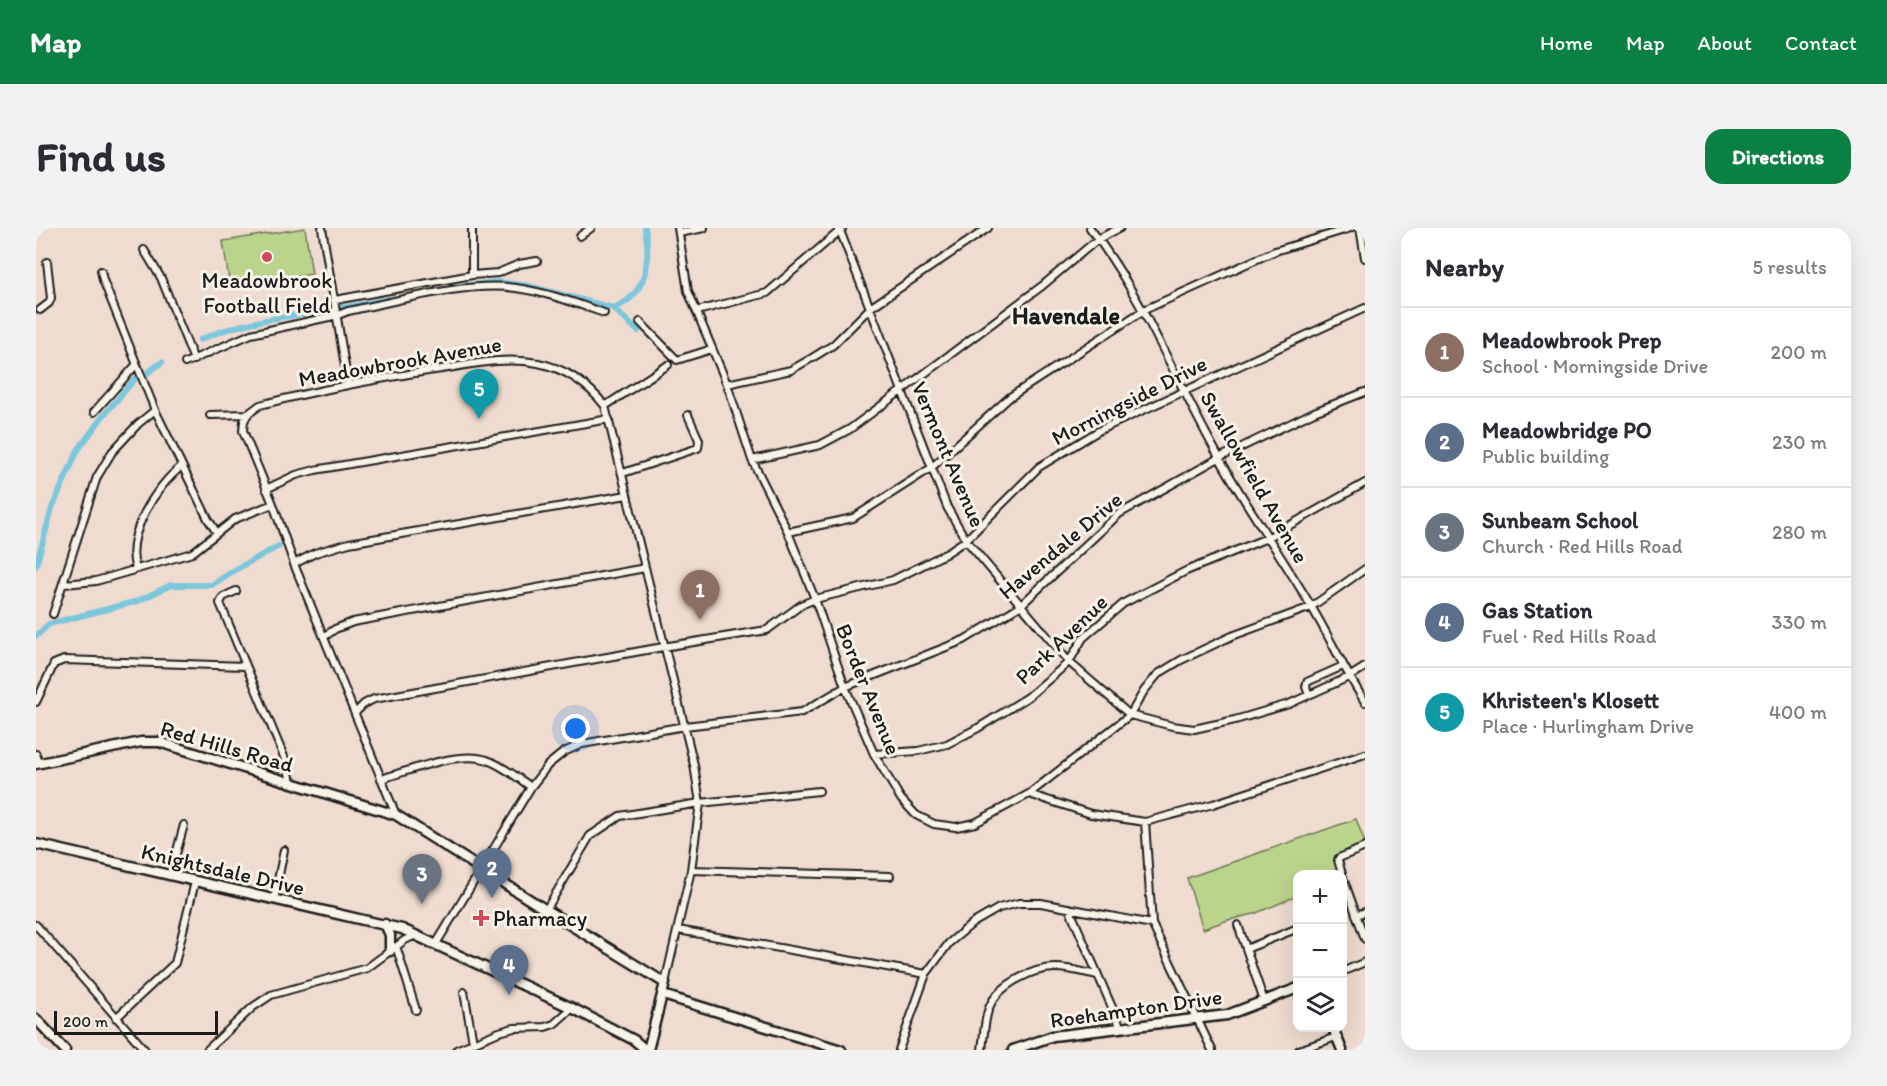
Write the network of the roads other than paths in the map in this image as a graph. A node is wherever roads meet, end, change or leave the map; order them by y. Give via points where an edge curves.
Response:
1 (322, 228) edge
2 (472, 228) edge
3 (591, 228) edge
4 (704, 228) edge
5 (988, 228) edge
6 (1090, 228) edge
7 (1119, 228) edge
8 (1350, 228) edge
9 (1360, 228) edge
10 (841, 229) edge
11 (679, 230) edge
12 (580, 236) dead end
13 (1098, 239) junction
14 (144, 250) dead end
15 (1365, 258) edge
16 (537, 261) dead end
17 (47, 262) dead end
18 (101, 271) dead end
19 (472, 275) junction
20 (335, 300) junction
21 (870, 308) junction
22 (1365, 308) edge
23 (37, 310) edge
24 (1144, 310) junction
25 (697, 311) junction
26 (604, 313) dead end
27 (338, 315) junction
28 (640, 322) dead end
29 (712, 349) junction
30 (194, 360) junction
31 (185, 363) dead end
32 (136, 365) junction
33 (668, 365) dead end
34 (348, 384) junction
35 (727, 384) junction
36 (902, 390) junction
37 (1184, 391) junction
38 (1365, 392) edge
39 (605, 406) junction
40 (155, 410) junction
41 (94, 412) dead end
42 (248, 414) junction
43 (210, 415) dead end
44 (688, 415) dead end
45 (609, 419) junction
46 (1220, 458) junction
47 (752, 460) junction
48 (182, 466) junction
49 (932, 468) junction
50 (623, 473) junction
51 (1365, 483) edge
52 (266, 489) junction
53 (627, 495) junction
54 (273, 504) junction
55 (788, 532) junction
56 (217, 533) junction
57 (1268, 538) junction
58 (966, 540) junction
59 (294, 564) junction
60 (645, 568) junction
61 (136, 569) junction
62 (1365, 569) edge
63 (64, 584) junction
64 (236, 591) dead end
65 (814, 599) junction
66 (1020, 606) junction
67 (1311, 607) junction
68 (53, 614) dead end
69 (324, 637) junction
70 (663, 647) junction
71 (1069, 662) junction
72 (245, 666) junction
73 (1343, 666) junction
74 (1365, 667) edge
75 (1349, 677) junction
76 (845, 687) junction
77 (1309, 695) junction
78 (36, 702) edge
79 (1365, 702) edge
80 (355, 713) junction
81 (1130, 715) junction
82 (685, 726) junction
83 (36, 754) edge
84 (874, 754) junction
85 (1365, 754) edge
86 (37, 763) edge
87 (381, 779) junction
88 (291, 782) junction
89 (531, 787) junction
90 (819, 791) dead end
91 (1029, 794) junction
92 (700, 803) junction
93 (396, 815) junction
94 (1145, 822) junction
95 (184, 825) dead end
96 (36, 844) edge
97 (1365, 847) edge
98 (284, 850) dead end
99 (481, 869) junction
100 (691, 870) junction
101 (1341, 870) edge
102 (170, 876) junction
103 (890, 876) dead end
104 (195, 882) junction
105 (1347, 889) edge
106 (274, 900) junction
107 (1069, 908) junction
108 (546, 910) junction
109 (1365, 912) edge
110 (1356, 915) junction
111 (385, 924) junction
112 (1152, 924) junction
113 (1238, 925) dead end
114 (36, 926) edge
115 (678, 930) junction
116 (1293, 930) edge
117 (416, 935) junction
118 (1365, 939) edge
119 (436, 944) junction
120 (393, 949) junction
121 (1246, 949) junction
122 (1365, 962) edge
123 (1347, 970) edge
124 (926, 974) junction
125 (1097, 975) junction
126 (665, 983) junction
127 (1293, 990) edge
128 (464, 992) dead end
129 (663, 995) junction
130 (1264, 1001) junction
131 (572, 1008) junction
132 (416, 1010) dead end
133 (116, 1018) junction
134 (1197, 1019) junction
135 (38, 1025) edge
136 (1121, 1028) junction
137 (1334, 1032) edge
138 (1336, 1037) junction
139 (472, 1042) junction
140 (65, 1050) edge
141 (145, 1050) edge
142 (207, 1050) edge
143 (456, 1050) edge
144 (647, 1050) edge
145 (837, 1050) edge
146 (899, 1050) edge
147 (982, 1050) edge
148 (1013, 1050) edge
149 (1212, 1050) edge
150 (1299, 1050) edge
151 (1342, 1050) edge

1 - 20 street
2 - 19 street
3 - 12 street
4 - 11 street
5 - 21 street
6 - 13 street
7 - 13 street
8 - 24 street via 1275,251
9 - 15 street
10 - 21 street, Vermont Avenue
10 - 25 street via 767,293
11 - 25 street, Border Avenue via 688,291
13 - 24 street, Swallowfield Avenue
13 - 36 street via 1042,286
14 - 30 street via 161,278
16 - 19 street via 498,273
17 - 23 street via 51,298
18 - 32 street
19 - 20 street
20 - 27 street
21 - 35 street via 833,345 791,370
21 - 36 street, Vermont Avenue
22 - 37 street, Morningside Drive
24 - 37 street, Swallowfield Avenue
24 - 49 street via 1010,398
25 - 29 street, Border Avenue
26 - 27 street via 530,290 491,286
27 - 30 street via 251,334
27 - 34 street
28 - 29 street via 677,360
29 - 35 street, Border Avenue
30 - 31 street
32 - 40 street
32 - 41 street
33 - 39 street
34 - 39 street, Meadowbrook Avenue via 511,359 561,369 596,394
34 - 42 street, Meadowbrook Avenue via 260,405
35 - 47 street, Border Avenue
36 - 47 street via 820,446
36 - 49 street, Vermont Avenue
37 - 46 street, Swallowfield Avenue
37 - 58 street, Morningside Drive via 1100,430 1039,467
38 - 46 street, Havendale Drive
39 - 45 street, Meadowbrook Avenue
40 - 48 street
40 - 63 street via 112,452 97,477
42 - 43 street
42 - 52 street via 243,431
44 - 50 street via 699,440 698,448
45 - 50 street, Meadowbrook Avenue
45 - 52 street via 315,470
46 - 57 street, Swallowfield Avenue
46 - 66 street, Havendale Drive via 1119,514
47 - 55 street, Border Avenue
48 - 56 street
48 - 61 street via 161,486 139,524 133,552
49 - 55 street via 853,518
49 - 58 street, Vermont Avenue via 947,507
50 - 53 street, Meadowbrook Avenue
51 - 57 street, Park Avenue
52 - 54 street
53 - 59 street via 349,543
53 - 60 street, Meadowbrook Avenue
54 - 56 street via 235,519
54 - 59 street
55 - 65 street, Border Avenue
56 - 61 street via 192,554
57 - 67 street, Swallowfield Avenue
57 - 71 street, Park Avenue via 1176,576 1124,603 1083,638
58 - 65 street, Morningside Drive via 893,580
58 - 66 street, Vermont Avenue
59 - 69 street
60 - 69 street via 353,622
60 - 70 street, Meadowbrook Avenue
61 - 63 street via 96,581
62 - 67 street, Border Avenue
63 - 68 street
64 - 72 street via 220,601
65 - 70 street, Morningside Drive via 767,630
65 - 76 street, Border Avenue
66 - 71 street, Vermont Avenue
66 - 76 street, Havendale Drive via 964,640
67 - 73 street, Swallowfield Avenue
67 - 81 street, Border Avenue via 1181,660 1152,680
69 - 80 street
70 - 80 street, Morningside Drive via 374,699
70 - 82 street, Meadowbrook Avenue
71 - 81 street, Vermont Avenue
71 - 84 street, Park Avenue via 1028,697 947,744
72 - 78 street via 64,660 54,664
72 - 88 street
73 - 75 street, Swallowfield Avenue
73 - 77 street via 1307,682
74 - 75 street, Vermont Avenue
75 - 77 street, Vermont Avenue
75 - 79 street, Swallowfield Avenue
76 - 82 street, Havendale Drive via 802,712
76 - 84 street, Border Avenue
77 - 81 street, Vermont Avenue via 1259,713 1194,729
80 - 87 street
81 - 91 street, Border Avenue
82 - 89 street, Havendale Drive via 582,744 548,765
82 - 92 street, Meadowbrook Avenue
83 - 86 street
84 - 91 street, Border Avenue via 901,799 916,816 934,824 975,823
85 - 94 street
86 - 88 street, Red Hills Road via 141,742 159,742
87 - 89 street via 432,764 477,758 488,760
87 - 93 street
88 - 93 street, Red Hills Road
89 - 99 street, Havendale Drive
90 - 92 street
91 - 94 street via 1091,814
92 - 100 street, Meadowbrook Avenue
92 - 108 street via 620,816 605,825 590,836
93 - 99 street, Red Hills Road
94 - 112 street
95 - 102 street
96 - 102 street, Knightsdale Drive
97 - 101 street via 1339,858
98 - 106 street
99 - 108 street, Red Hills Road
99 - 119 street, Havendale Drive
100 - 103 street
100 - 115 street, Meadowbrook Avenue
102 - 104 street, Knightsdale Drive
104 - 106 street, Knightsdale Drive
104 - 133 street via 175,963
105 - 110 street
106 - 111 street, Knightsdale Drive
107 - 112 street
107 - 124 street via 1019,903 999,908 949,943
107 - 125 street
108 - 126 street, Red Hills Road
109 - 110 street
110 - 118 street
111 - 117 street, Knightsdale Drive
111 - 120 street
112 - 134 street
113 - 121 street
114 - 133 street
115 - 124 street
115 - 126 street, Meadowbrook Avenue
116 - 121 street
117 - 119 street
117 - 120 street
119 - 131 street
120 - 132 street
120 - 142 street via 357,972 271,995
121 - 130 street
122 - 123 street
124 - 146 street
125 - 136 street
125 - 147 street via 1054,968 1011,984 997,994 990,1006
126 - 129 street, Meadowbrook Avenue
127 - 130 street, Roehampton Drive
128 - 139 street
129 - 144 street, Meadowbrook Avenue
129 - 145 street
130 - 134 street, Roehampton Drive via 1227,1015
131 - 139 street via 554,1024 514,1028
131 - 144 street
133 - 141 street
134 - 136 street, Roehampton Drive
134 - 149 street
135 - 140 street
136 - 148 street, Roehampton Drive via 1053,1036
137 - 138 street
138 - 150 street
138 - 151 street
139 - 143 street

